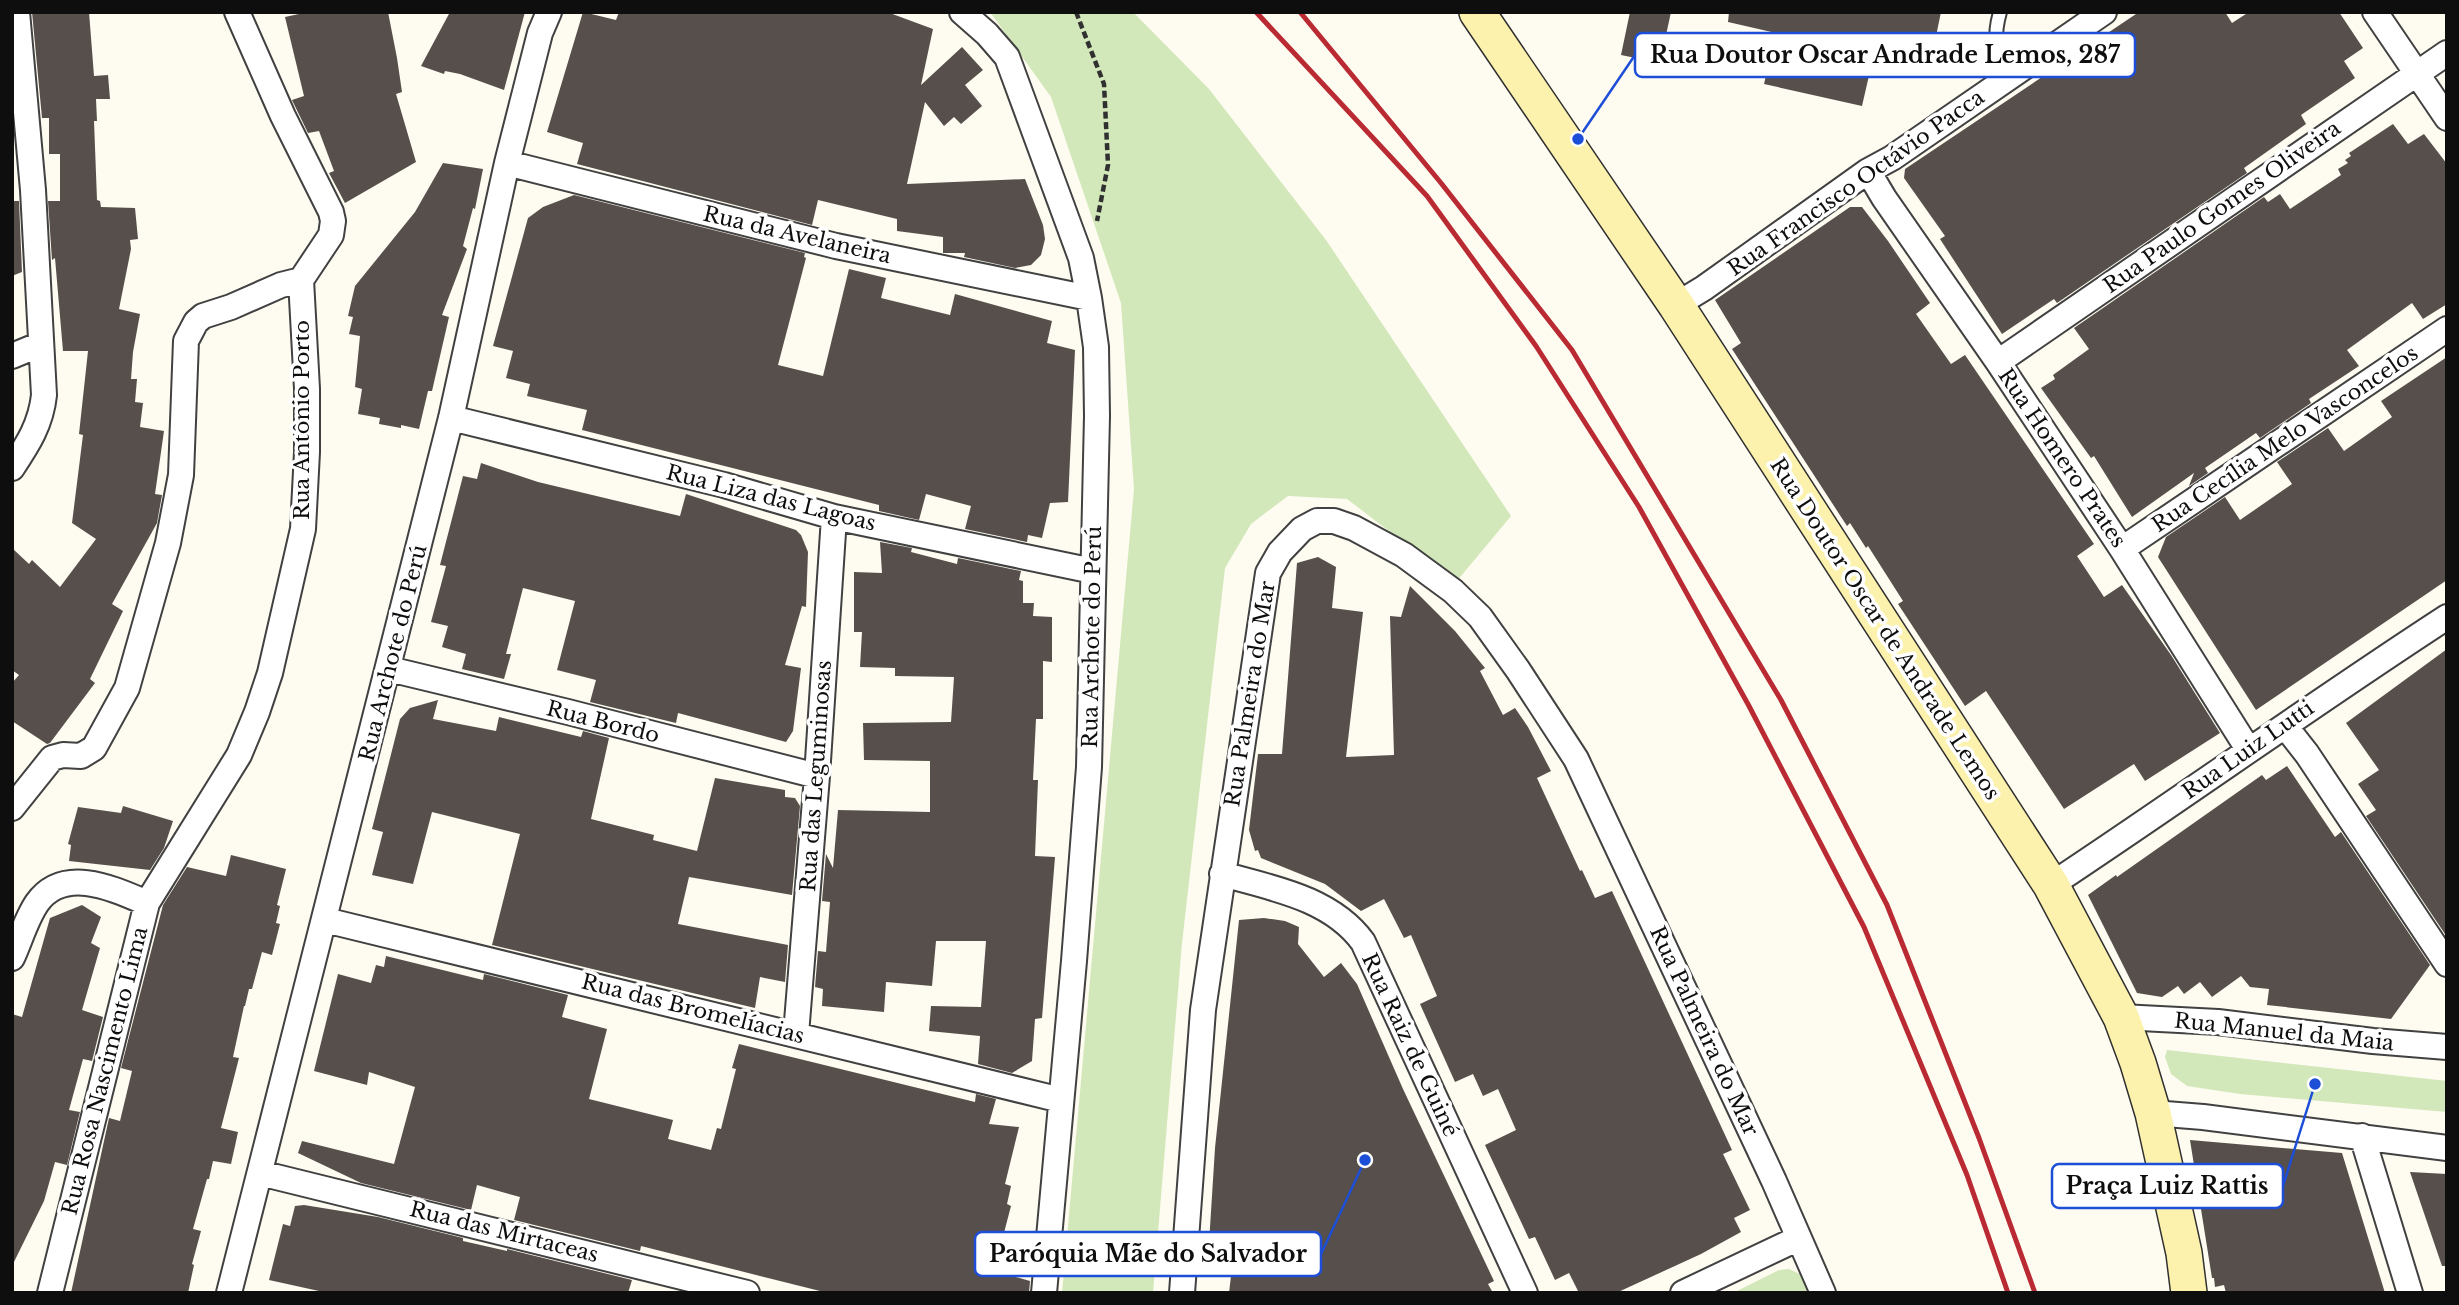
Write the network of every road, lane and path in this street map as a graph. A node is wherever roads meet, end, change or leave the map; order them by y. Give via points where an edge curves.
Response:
1 (17, 12) edge
2 (237, 12) edge
3 (549, 12) edge
4 (962, 12) edge
5 (1076, 12) edge
6 (1477, 12) edge
7 (2000, 12) edge
8 (2104, 12) edge
9 (2375, 12) edge
10 (2447, 53) edge
11 (2018, 71) junction
12 (2416, 74) junction
13 (17, 75) edge
14 (2447, 118) edge
15 (507, 163) junction
16 (1868, 171) junction
17 (1081, 258) junction
18 (301, 280) junction
19 (1089, 298) junction
20 (1676, 305) junction
21 (2447, 330) edge
22 (41, 344) junction
23 (12, 356) edge
24 (1998, 362) junction
25 (452, 418) junction
26 (12, 468) edge
27 (834, 517) junction
28 (2122, 549) junction
29 (1093, 570) junction
30 (2447, 617) edge
31 (389, 669) junction
32 (2285, 726) junction
33 (2248, 749) junction
34 (817, 776) junction
35 (12, 808) edge
36 (1222, 874) junction
37 (2051, 885) junction
38 (147, 903) junction
39 (325, 920) junction
40 (12, 958) edge
41 (2447, 964) edge
42 (2121, 1017) junction
43 (796, 1034) junction
44 (2447, 1047) edge
45 (1061, 1100) junction
46 (2153, 1113) junction
47 (2362, 1136) junction
48 (2447, 1148) edge
49 (260, 1172) junction
50 (1799, 1238) junction
51 (50, 1293) edge
52 (229, 1293) edge
53 (747, 1293) edge
54 (1044, 1293) edge
55 (1182, 1293) edge
56 (1525, 1293) edge
57 (1683, 1293) edge
58 (1823, 1293) edge
59 (2189, 1293) edge
60 (2410, 1293) edge

1 - 13 street
2 - 18 street via 331,212 331,235
3 - 15 street, Rua Archote do Perú
4 - 17 street, Rua Archote do Perú via 1007,57
5 - 17 path via 1104,84 1108,165 1098,219
6 - 20 street, Rua Doutor Oscar de Andrade Lemos
7 - 11 lane via 1994,34
8 - 11 street, Rua Francisco Octávio Pacca
9 - 12 street
10 - 12 street, Rua Paulo Gomes Oliveira
11 - 16 street, Rua Francisco Octávio Pacca
12 - 14 street
12 - 24 street, Rua Paulo Gomes Oliveira
13 - 22 street via 33,190
15 - 19 street, Rua da Avelaneira via 836,246
15 - 25 street, Rua Archote do Perú
16 - 20 street, Rua Francisco Octávio Pacca
16 - 24 street, Rua Homero Prates
17 - 19 street, Rua Archote do Perú
18 - 35 street via 203,316 192,329 186,341 180,475 168,543 127,688 94,748 82,756 52,758
18 - 38 street, Rua Antônio Porto via 307,389 303,529 270,673 239,755
19 - 29 street, Rua Archote do Perú via 1096,347
20 - 37 street, Rua Doutor Oscar de Andrade Lemos
21 - 28 street, Rua Cecília Melo Vasconcelos
22 - 23 street
22 - 26 street via 42,414
24 - 28 street, Rua Homero Prates
25 - 27 street, Rua Liza das Lagoas
25 - 31 street, Rua Archote do Perú
27 - 29 street, Rua Liza das Lagoas
27 - 34 street, Rua das Leguminosas
28 - 33 street, Rua Homero Prates
29 - 45 street, Rua Archote do Perú via 1089,767
30 - 32 street, Rua Luiz Lutti
31 - 34 street, Rua Bordo
31 - 39 street, Rua Archote do Perú
32 - 33 street, Rua Luiz Lutti
32 - 41 street
33 - 37 street, Rua Luiz Lutti
34 - 43 street, Rua das Leguminosas
36 - 50 street, Rua Palmeira do Mar via 1268,573 1302,528 1317,521 1334,521 1405,555 1480,617 1576,759
36 - 55 street, Rua Palmeira do Mar via 1203,1010
36 - 56 street, Rua Raiz de Guiné via 1318,906 1352,927 1363,942
37 - 42 street, Rua Doutor Oscar de Andrade Lemos
38 - 40 street, Rua Rosa Nascimento Lima via 85,881 62,885 37,903
38 - 51 street, Rua Rosa Nascimento Lima
39 - 43 street, Rua das Bromelíacias
39 - 49 street, Rua Archote do Perú
42 - 44 street, Rua Manuel da Maia via 2218,1022
42 - 46 street, Rua Doutor Oscar de Andrade Lemos
43 - 45 street, Rua das Bromelíacias
45 - 54 street, Rua Archote do Perú
46 - 47 street
46 - 59 street, Rua Doutor Oscar de Andrade Lemos
47 - 48 street
47 - 60 street
49 - 52 street, Rua Archote do Perú
49 - 53 street, Rua das Mirtaceas
50 - 57 street
50 - 58 street, Rua Palmeira do Mar

